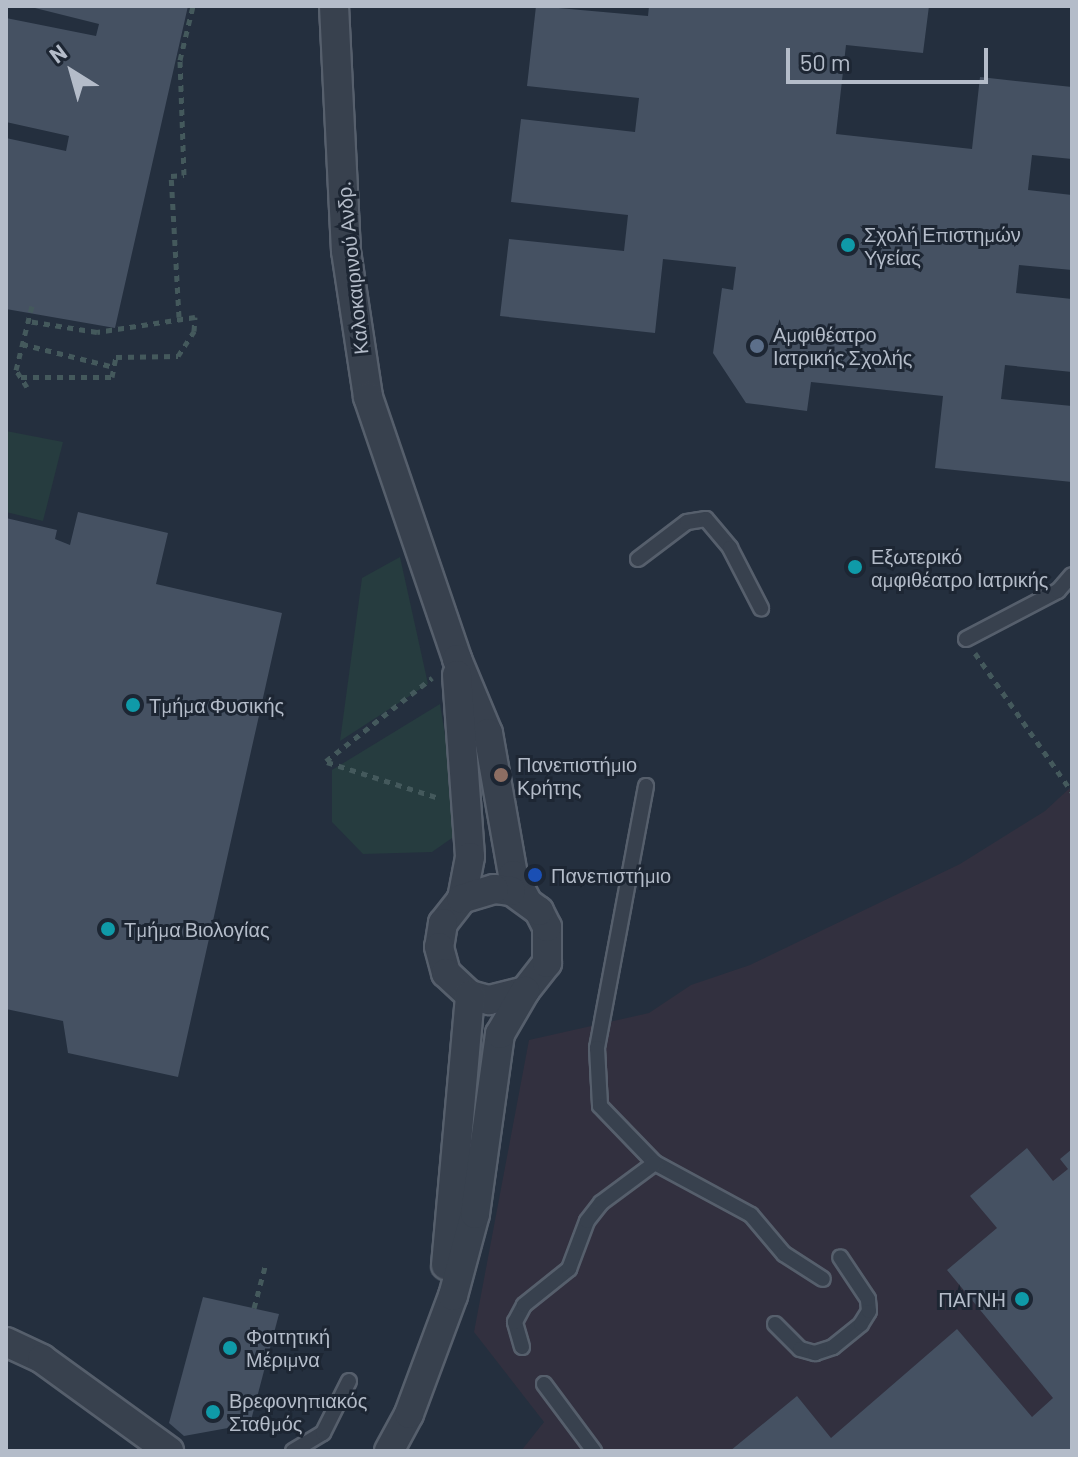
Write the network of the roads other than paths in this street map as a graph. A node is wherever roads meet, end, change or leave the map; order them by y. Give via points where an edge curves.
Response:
1 (334, 6) edge
2 (638, 559) dead end
3 (1072, 575) edge
4 (761, 608) dead end
5 (966, 639) road end
6 (457, 659) junction
7 (646, 786) dead end
8 (462, 899) junction
9 (526, 899) junction
10 (525, 991) junction
11 (470, 995) junction
12 (655, 1163) junction
13 (840, 1257) dead end
14 (823, 1279) dead end
15 (775, 1324) dead end
16 (6, 1342) edge
17 (522, 1347) dead end
18 (433, 1349) junction
19 (349, 1381) dead end
20 (544, 1384) dead end
21 (169, 1451) edge
22 (293, 1451) edge
23 (389, 1451) edge
24 (594, 1451) edge

1 - 6 street, Καλοκαιρινού Ανδρ. via 354,325 368,397
2 - 4 lane via 687,522 706,519 730,548
3 - 5 lane via 1058,591
6 - 8 street via 470,857
6 - 9 street via 488,733 513,875
7 - 12 lane via 597,1048 596,1093 630,1144
8 - 9 street via 494,889
8 - 11 street via 443,923 439,947 446,973
9 - 10 street via 547,927 550,945 547,963
10 - 11 street via 489,1000
10 - 18 street via 500,1034 475,1214
11 - 18 street via 449,1244
12 - 14 lane via 751,1215 784,1254
12 - 17 lane via 601,1203 587,1221 569,1269 524,1305 515,1322
13 - 15 lane via 868,1299 869,1311 861,1324 833,1347 815,1353 800,1349
16 - 21 street via 42,1359
18 - 23 street
19 - 22 lane via 323,1433
20 - 24 lane

